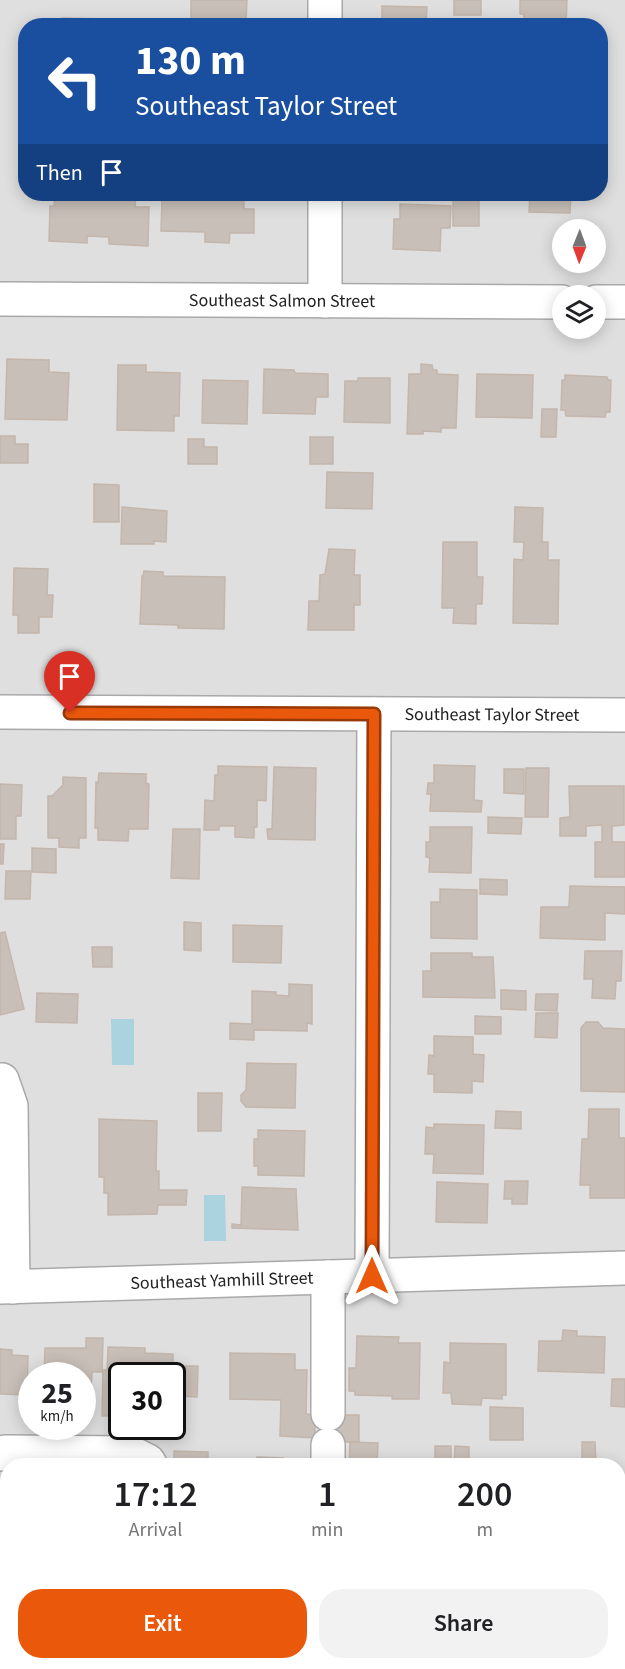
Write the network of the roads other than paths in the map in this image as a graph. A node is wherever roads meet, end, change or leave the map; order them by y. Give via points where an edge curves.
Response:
1 (326, 0) edge
2 (326, 18) edge
3 (325, 201) edge
4 (0, 299) edge
5 (325, 301) junction
6 (552, 302) edge
7 (606, 302) edge
8 (625, 302) edge
9 (0, 712) edge
10 (374, 714) junction
11 (625, 716) edge
12 (2, 1080) dead end
13 (625, 1268) edge
14 (372, 1276) junction
15 (328, 1277) junction
16 (7, 1287) edge
17 (328, 1442) edge
18 (0, 1454) edge
19 (141, 1458) edge

1 - 2 street
3 - 5 street
4 - 5 street, Southeast Salmon Street
5 - 6 street, Southeast Salmon Street
7 - 8 street
9 - 10 street, Southeast Taylor Street
10 - 11 street, Southeast Taylor Street
10 - 14 street
12 - 16 street via 11,1106
13 - 14 street, Southeast Yamhill Street
14 - 15 street, Southeast Yamhill Street
15 - 16 street, Southeast Yamhill Street
15 - 17 street
18 - 19 street via 132,1454

